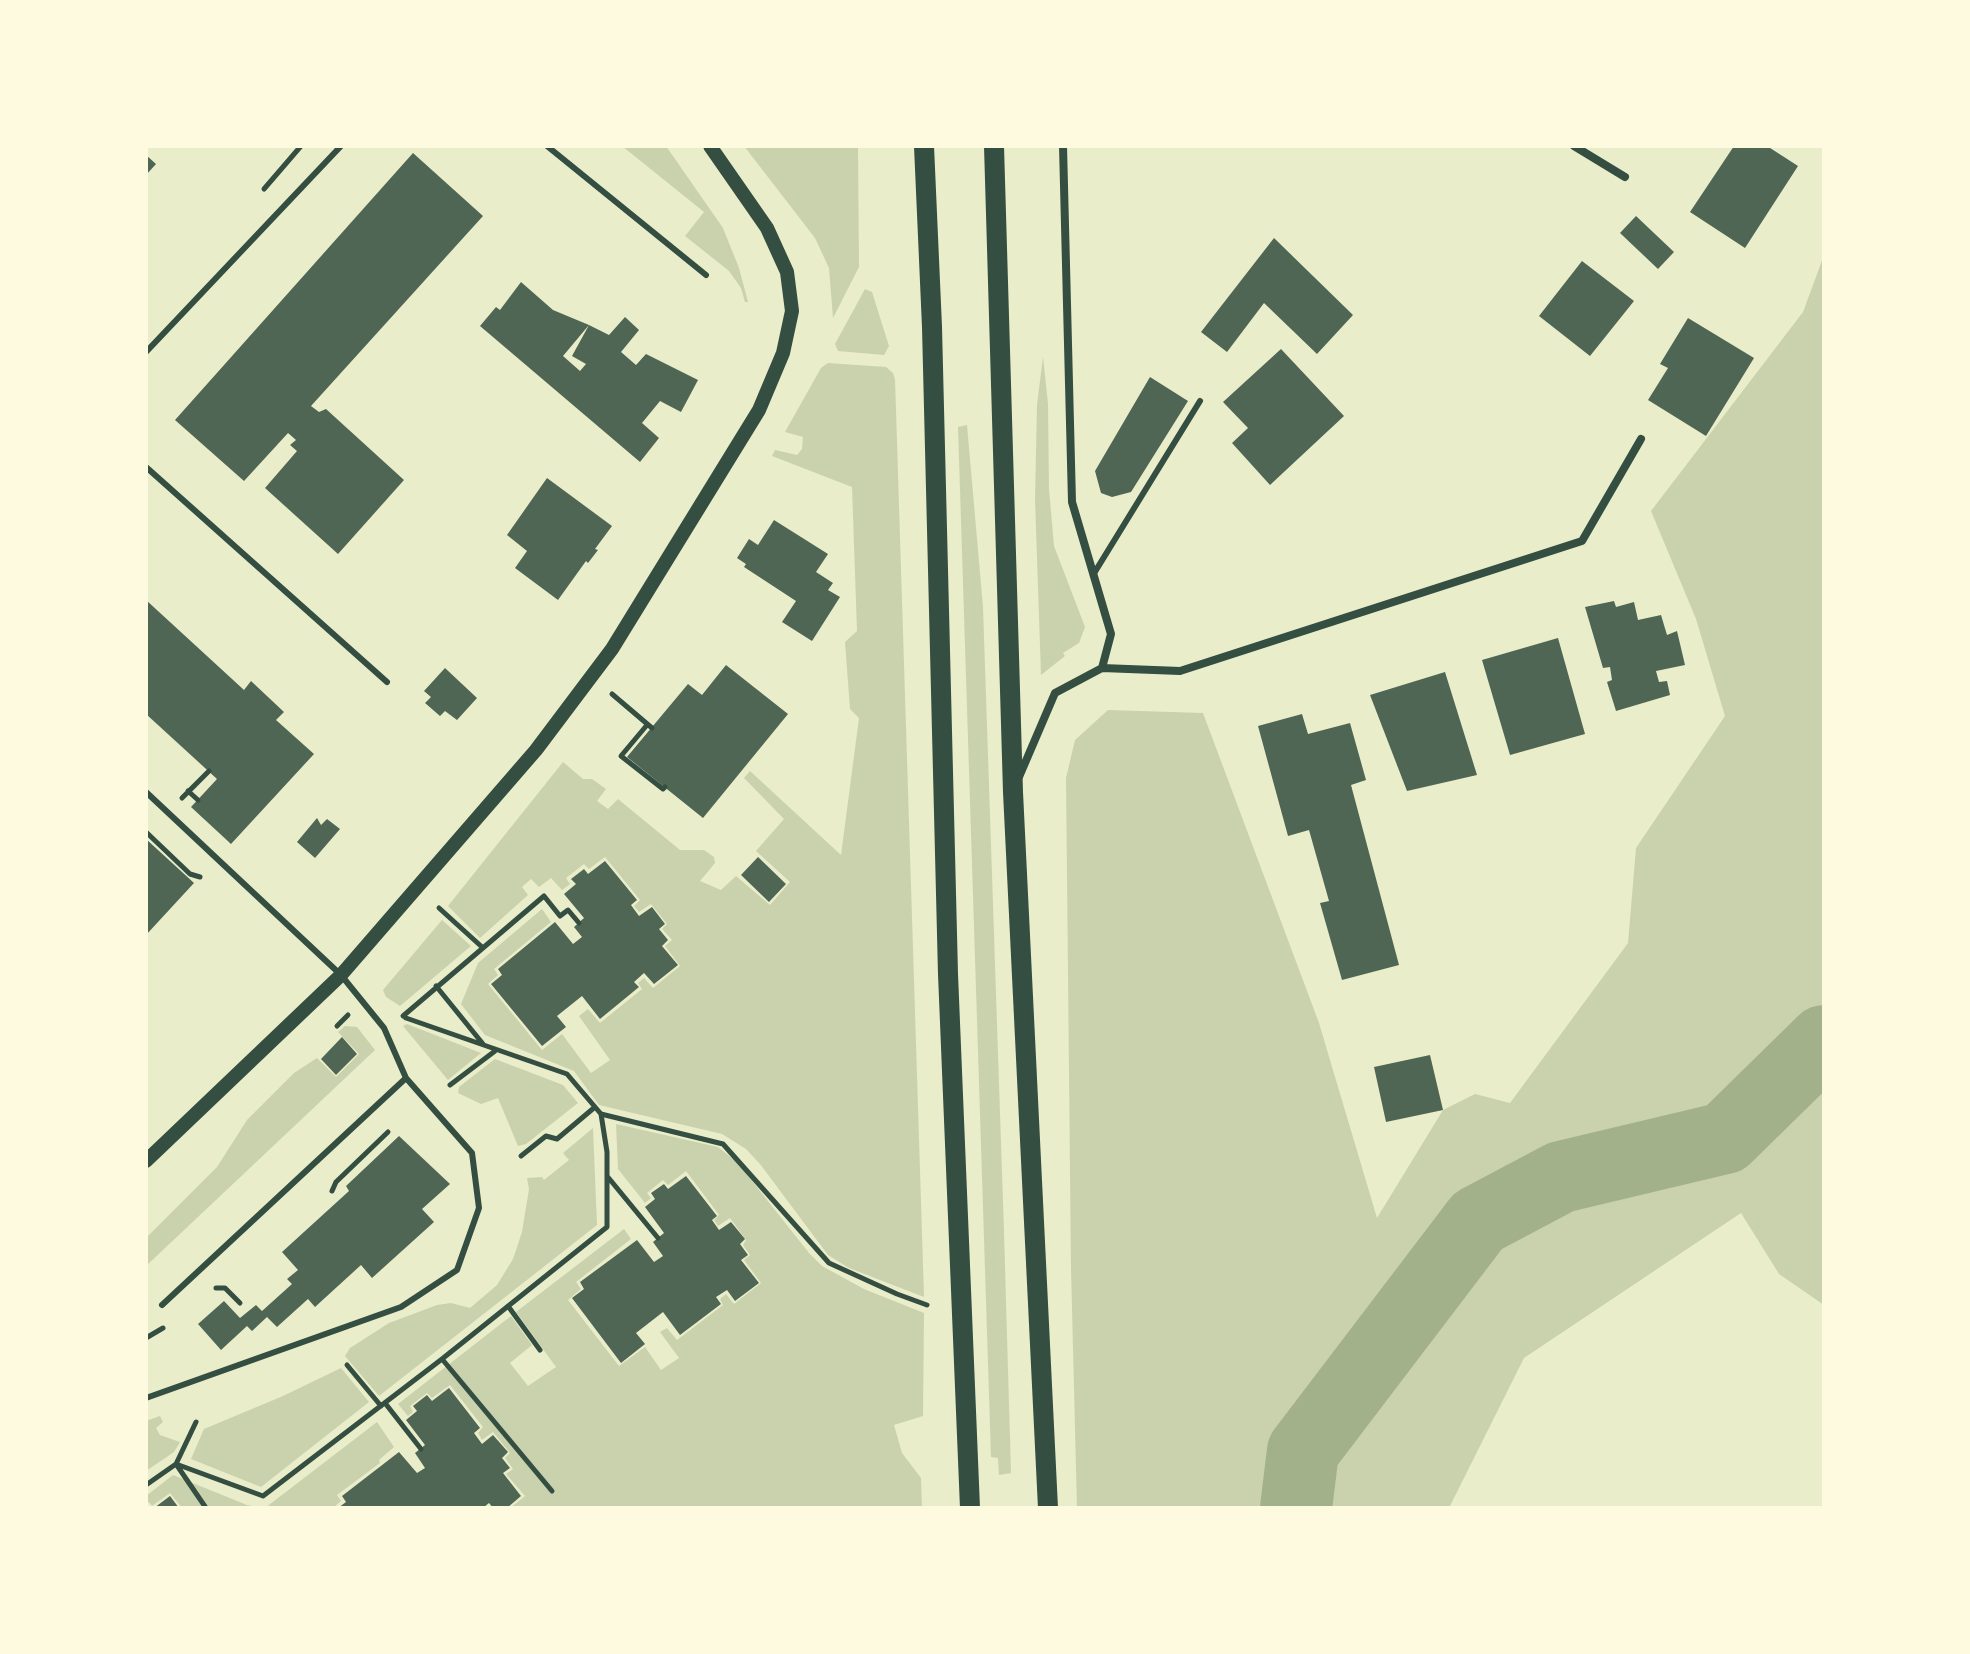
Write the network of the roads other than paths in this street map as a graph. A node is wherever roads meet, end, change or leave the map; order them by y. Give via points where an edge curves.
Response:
1 (341, 146) edge
2 (547, 146) edge
3 (710, 146) edge
4 (924, 146) edge
5 (994, 146) edge
6 (1063, 146) edge
7 (1574, 146) edge
8 (1625, 177) dead end
9 (706, 275) dead end
10 (146, 352) edge
11 (1200, 401) dead end
12 (1641, 439) dead end
13 (146, 467) edge
14 (1093, 575) junction
15 (1102, 668) junction
16 (387, 682) dead end
17 (146, 792) edge
18 (1013, 792) junction
19 (341, 975) junction
20 (406, 1078) junction
21 (146, 1161) edge
22 (162, 1305) dead end
23 (146, 1398) edge
24 (970, 1508) edge
25 (1048, 1508) edge

1 - 10 lane
2 - 9 lane
3 - 19 street via 767,228 787,272 792,311 783,353 759,410 612,649 536,750
4 - 24 main road
5 - 18 main road
6 - 14 street via 1072,502
7 - 8 street
11 - 14 lane
12 - 15 street via 1582,541 1180,671
13 - 16 lane
14 - 15 street via 1111,634
15 - 18 street via 1055,693
17 - 19 lane
18 - 25 main road
19 - 20 lane via 384,1028
19 - 21 street
20 - 22 lane
20 - 23 lane via 472,1153 479,1208 457,1270 401,1307

